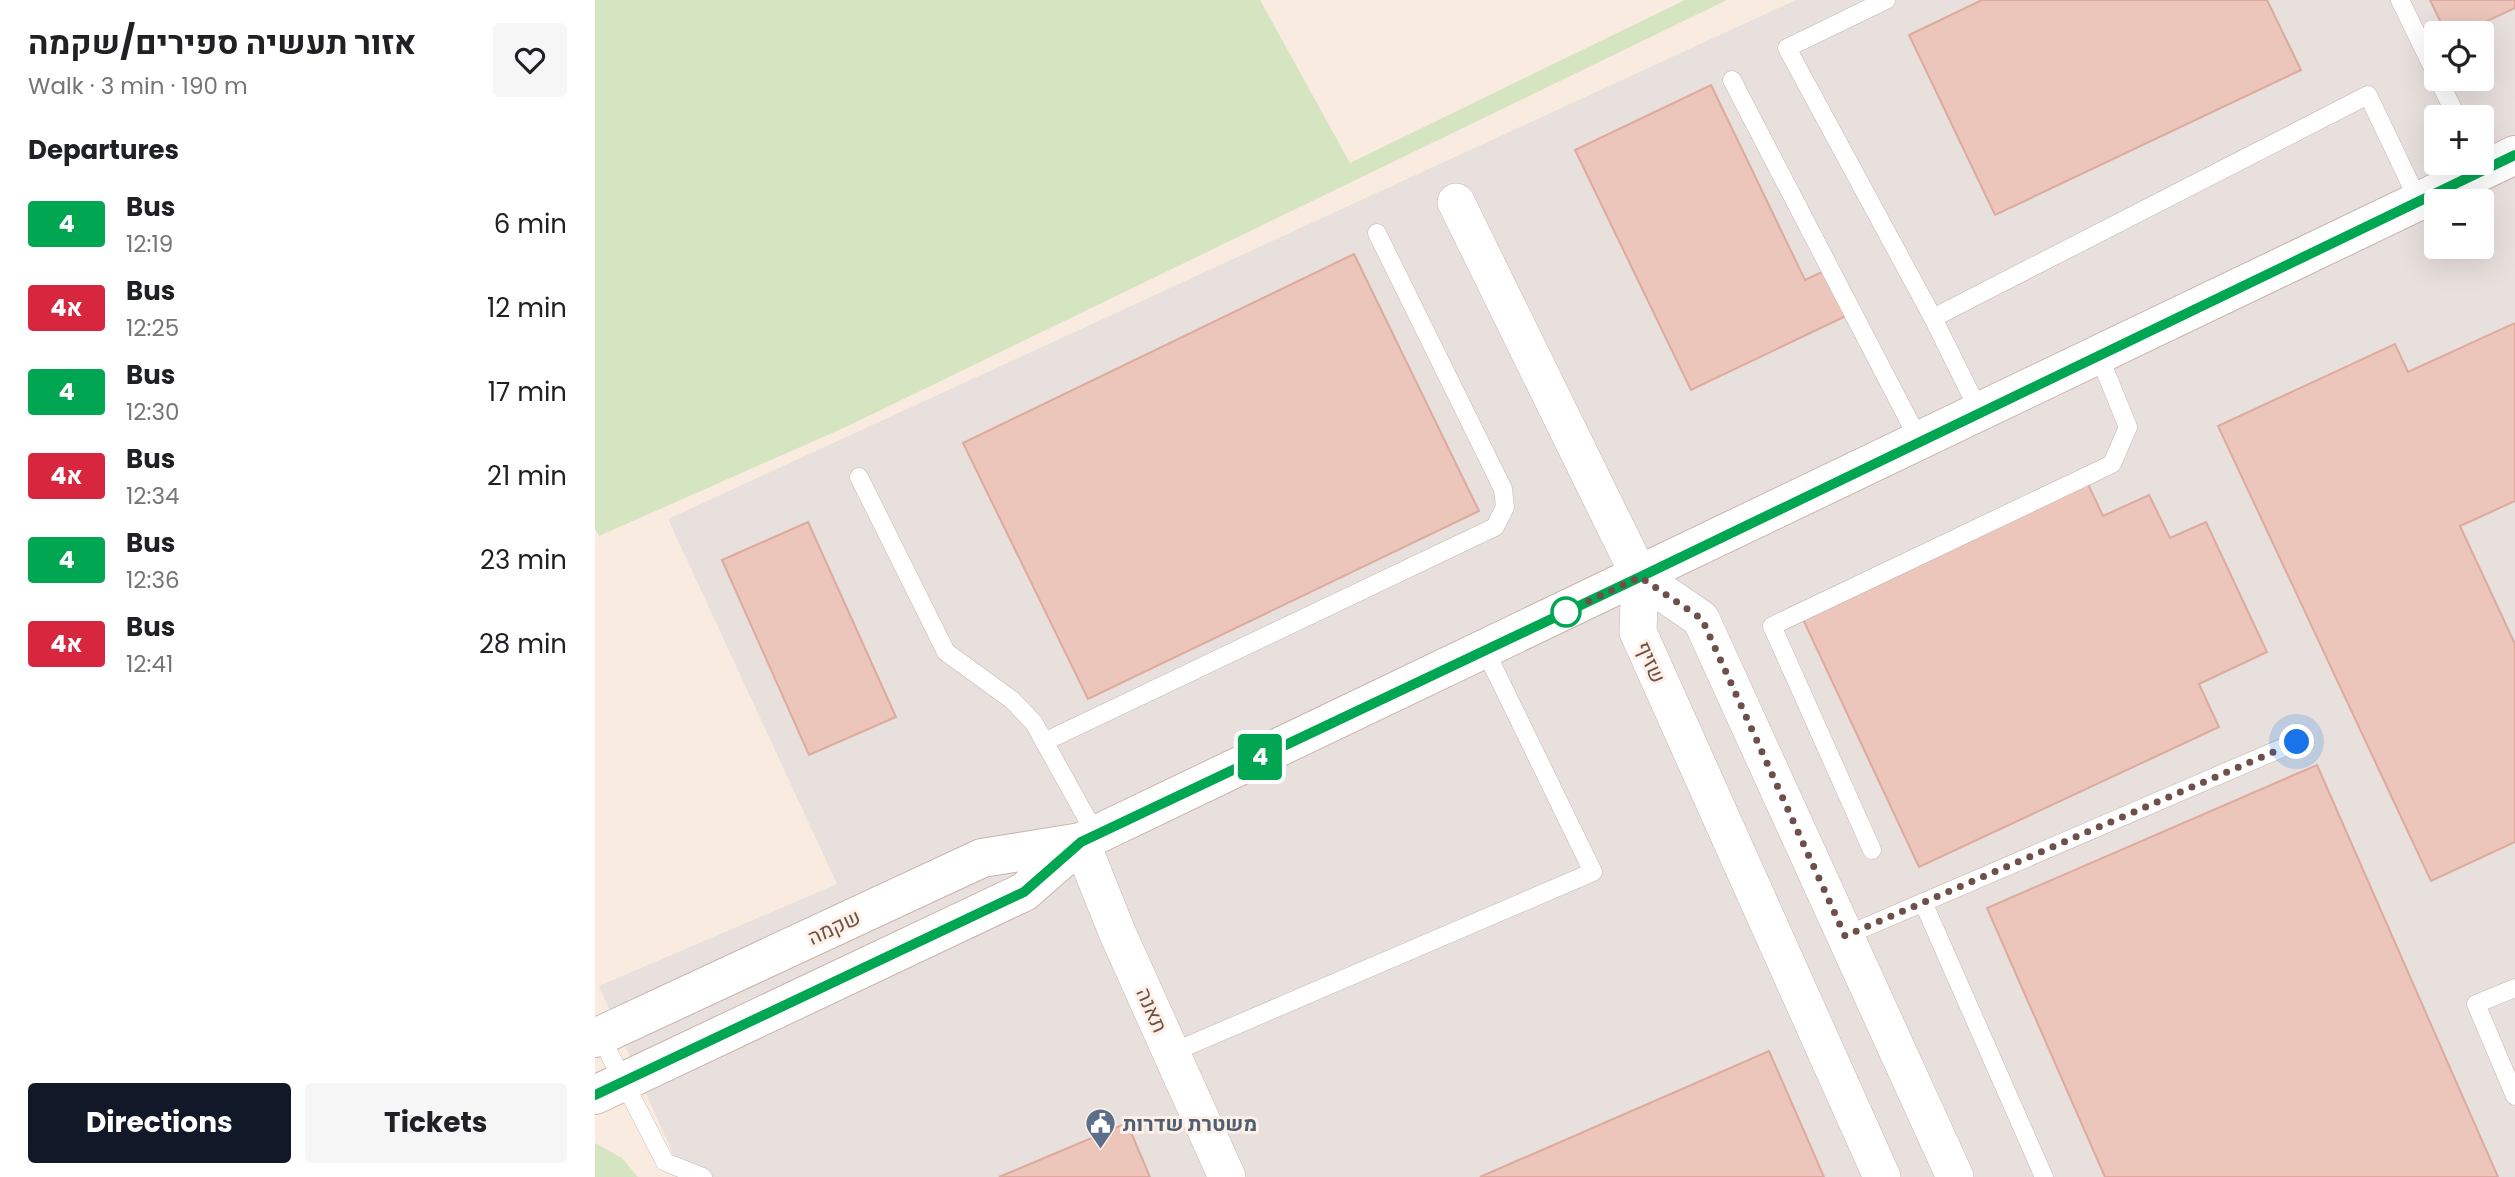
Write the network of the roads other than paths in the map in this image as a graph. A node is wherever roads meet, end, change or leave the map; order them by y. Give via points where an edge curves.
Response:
1 (1886, 0) edge
2 (2400, 0) edge
3 (2424, 49) edge
4 (1732, 80) dead end
5 (2470, 175) edge
6 (1455, 202) dead end
7 (2419, 202) junction
8 (1377, 233) dead end
9 (1933, 317) junction
10 (2099, 356) junction
11 (1980, 413) junction
12 (1920, 442) junction
13 (859, 477) dead end
14 (1640, 577) junction
15 (1485, 650) junction
16 (1044, 742) junction
17 (2297, 742) dead end
18 (1088, 838) junction
19 (1872, 850) dead end
20 (1923, 902) junction
21 (1845, 936) junction
22 (2515, 988) edge
23 (597, 1037) edge
24 (1171, 1054) junction
25 (610, 1088) edge
26 (2515, 1096) edge
27 (703, 1177) edge
28 (1227, 1177) edge
29 (1882, 1177) edge
30 (1955, 1177) edge
31 (2044, 1177) edge

1 - 9 lane via 1787,48
2 - 3 lane
4 - 12 lane
5 - 7 street, שקמה
6 - 14 street
7 - 9 lane via 2368,95
7 - 10 street, שקמה
8 - 16 lane via 1503,489 1505,507 1495,527
9 - 11 lane
10 - 11 street, שקמה
10 - 19 lane via 2128,427 2112,464 1772,626
11 - 12 street, שקמה
12 - 14 street, שקמה
13 - 16 lane via 946,652 1012,700 1034,723
14 - 15 street, שקמה
14 - 21 street via 1702,619
14 - 29 street, שזיף via 1638,632
15 - 18 street, שקמה
15 - 24 lane via 1593,872
16 - 18 lane
17 - 20 lane
18 - 23 street, שקמה via 982,858
18 - 24 street, תאנה via 1117,932
18 - 25 street, שקמה via 1024,892
20 - 21 lane
20 - 31 lane
21 - 30 street
22 - 26 lane via 2476,1004
23 - 25 lane
24 - 28 street, תאנה
25 - 27 lane via 665,1161

